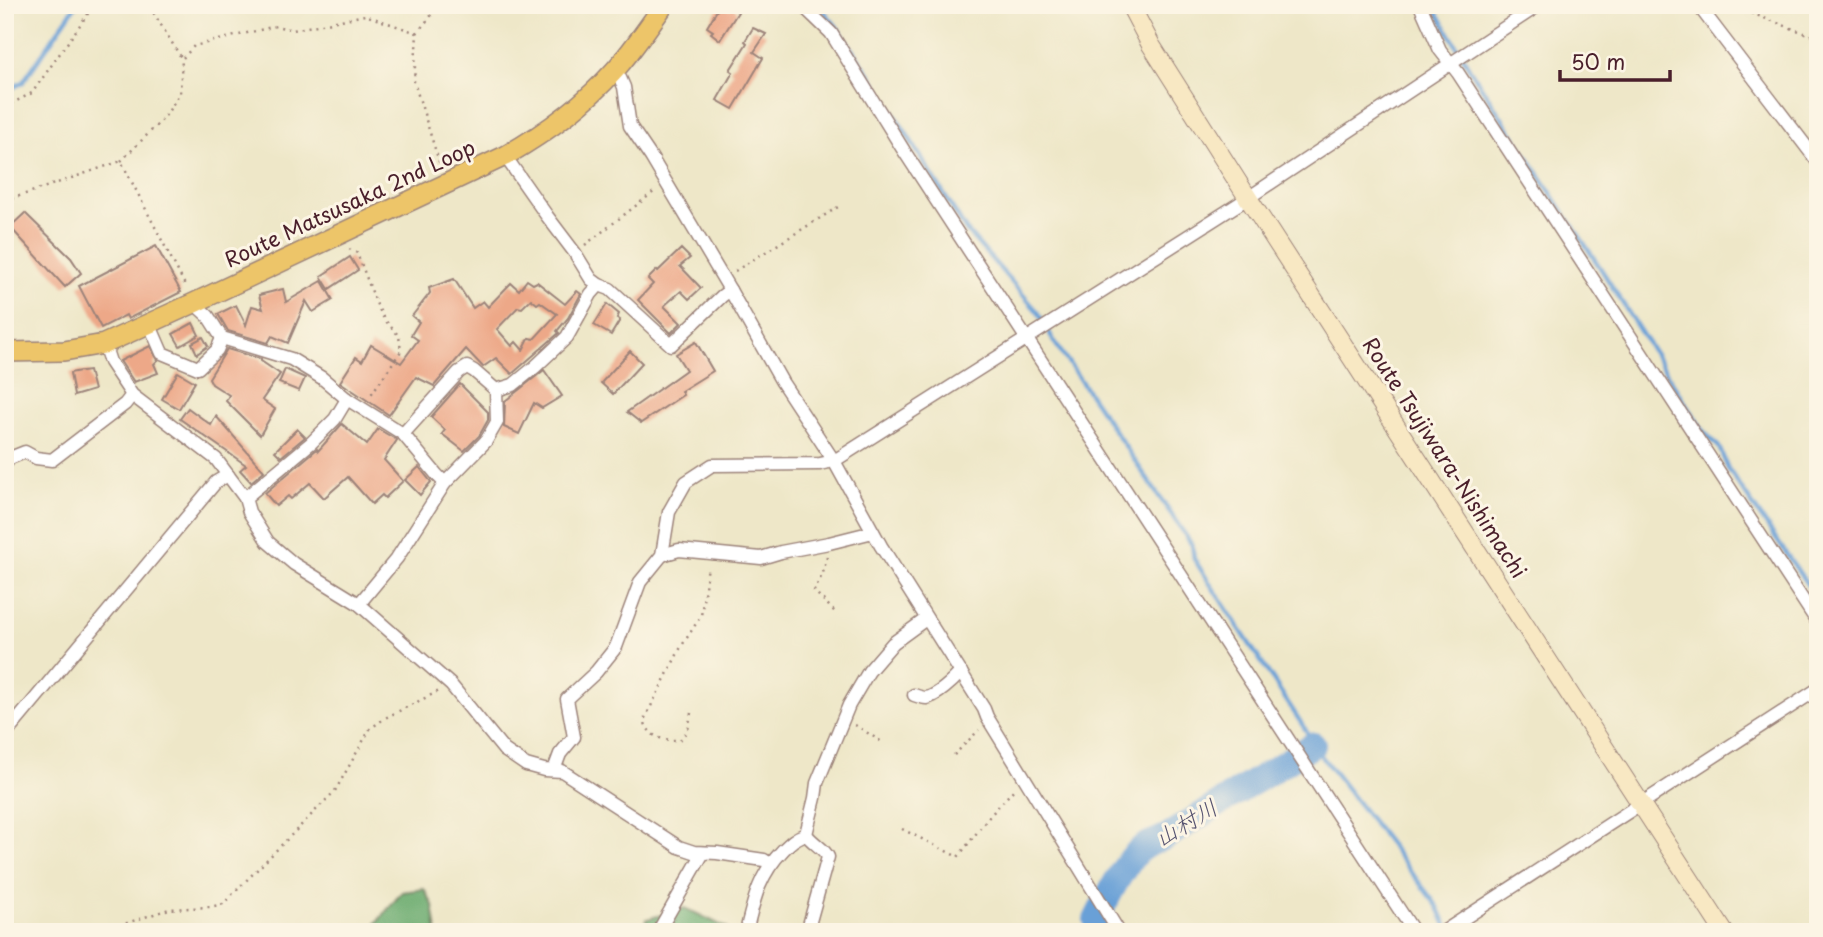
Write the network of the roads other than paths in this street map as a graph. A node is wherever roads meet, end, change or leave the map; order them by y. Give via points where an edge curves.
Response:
1 (664, 5) edge
2 (802, 5) edge
3 (1130, 5) edge
4 (1420, 5) edge
5 (1539, 5) edge
6 (1699, 5) edge
7 (1450, 64) junction
8 (616, 69) junction
9 (505, 156) junction
10 (1818, 162) edge
11 (1248, 198) junction
12 (727, 284) junction
13 (598, 285) junction
14 (194, 303) junction
15 (149, 323) junction
16 (222, 338) junction
17 (1027, 338) junction
18 (104, 344) junction
19 (5, 352) edge
20 (496, 390) junction
21 (132, 395) junction
22 (346, 399) junction
23 (403, 434) junction
24 (834, 461) junction
25 (5, 464) edge
26 (228, 475) junction
27 (445, 483) junction
28 (245, 498) junction
29 (873, 532) junction
30 (662, 555) junction
31 (359, 604) junction
32 (926, 619) junction
33 (1818, 623) edge
34 (961, 672) junction
35 (1818, 689) edge
36 (914, 695) dead end
37 (5, 735) edge
38 (554, 770) junction
39 (1641, 802) junction
40 (806, 834) junction
41 (703, 853) junction
42 (770, 864) junction
43 (658, 932) edge
44 (746, 932) edge
45 (807, 932) edge
46 (1119, 932) edge
47 (1414, 932) edge
48 (1443, 932) edge
49 (1724, 932) edge

1 - 8 main road, Route Matsusaka 2nd Loop
2 - 17 street via 831,33
3 - 11 main road, Route Tsujiwara-Nishimachi
4 - 7 street
5 - 7 street
6 - 10 street
7 - 11 street
7 - 33 street
8 - 9 main road, Route Matsusaka 2nd Loop via 582,103
8 - 12 street via 630,126
9 - 13 street
9 - 14 main road, Route Matsusaka 2nd Loop
11 - 17 street
11 - 39 main road, Route Tsujiwara-Nishimachi
12 - 13 street via 671,345 610,289
12 - 24 street via 782,382
13 - 20 street via 567,337 513,385
14 - 15 main road, Route Matsusaka 2nd Loop
14 - 16 street
15 - 16 street via 162,353 198,368 217,350
15 - 18 main road, Route Matsusaka 2nd Loop
16 - 22 street via 290,359
17 - 24 street
17 - 47 street
18 - 19 main road, Route Matsusaka 2nd Loop via 64,351
18 - 21 street
20 - 23 street via 467,367
20 - 27 street via 497,422 486,442
21 - 25 street via 52,460 25,452
21 - 26 street via 216,459
22 - 23 street
22 - 28 street via 335,419 311,443
23 - 27 street
24 - 29 street
24 - 30 street via 704,470 686,482 670,512
26 - 28 street
26 - 37 street via 216,482
27 - 31 street via 397,558
28 - 31 street via 268,542 294,564
29 - 30 street via 761,558 679,550
29 - 32 street
30 - 38 street via 640,582 616,647 567,699 574,737
31 - 38 street via 451,685 504,750 526,765
32 - 34 street
32 - 40 street via 893,643 849,705 817,783
34 - 36 street via 934,694 925,698
34 - 46 street
35 - 39 street
38 - 41 street via 679,847
39 - 48 street
39 - 49 main road, Route Tsujiwara-Nishimachi
40 - 42 street via 794,838
40 - 45 street via 828,857
41 - 42 street
41 - 43 street
42 - 44 street via 759,884

